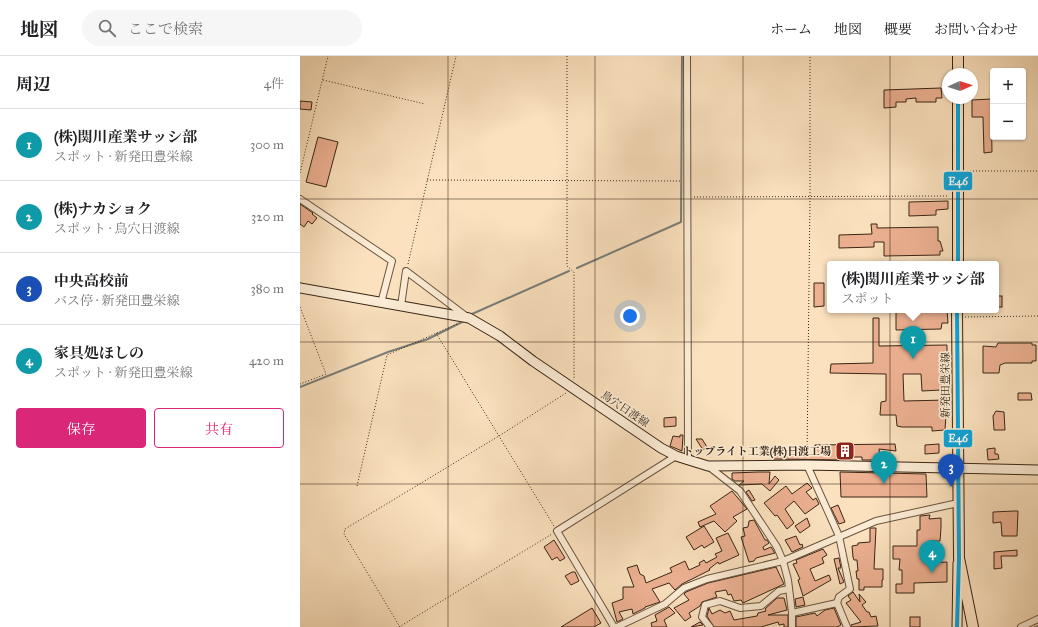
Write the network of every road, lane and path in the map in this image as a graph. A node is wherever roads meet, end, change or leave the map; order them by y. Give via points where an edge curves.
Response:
1 (328, 56) edge
2 (456, 56) edge
3 (568, 56) edge
4 (687, 56) edge
5 (810, 56) edge
6 (958, 56) edge
7 (958, 68) edge
8 (323, 80) junction
9 (425, 104) dead end
10 (958, 104) edge
11 (957, 170) junction
12 (1038, 171) edge
13 (300, 173) edge
14 (427, 180) junction
15 (567, 180) junction
16 (686, 181) junction
17 (958, 196) junction
18 (687, 197) junction
19 (810, 198) junction
20 (300, 199) edge
21 (958, 261) edge
22 (406, 270) junction
23 (300, 288) edge
24 (382, 303) junction
25 (401, 306) junction
26 (300, 307) edge
27 (957, 313) edge
28 (1038, 316) edge
29 (469, 318) junction
30 (436, 333) junction
31 (300, 384) edge
32 (574, 389) junction
33 (499, 436) junction
34 (676, 456) junction
35 (688, 461) junction
36 (807, 465) junction
37 (708, 466) junction
38 (957, 468) junction
39 (1038, 470) edge
40 (357, 486) dead end
41 (958, 503) junction
42 (557, 531) junction
43 (839, 536) junction
44 (958, 558) junction
45 (783, 561) junction
46 (789, 589) junction
47 (837, 602) junction
48 (792, 613) junction
49 (1038, 620) edge
50 (400, 627) edge
51 (615, 627) edge
52 (710, 627) edge
53 (792, 627) edge
54 (847, 627) edge
55 (957, 627) edge
56 (973, 627) edge
57 (1021, 627) edge

1 - 8 path
2 - 14 path
3 - 15 path
4 - 16 street
5 - 19 path
6 - 7 main road
8 - 9 path
8 - 13 path
10 - 11 main road
11 - 12 path
11 - 17 main road
14 - 15 path
14 - 22 path
15 - 16 path
15 - 32 path via 567,266 574,272
16 - 18 street
17 - 19 path
17 - 21 main road
18 - 19 path
18 - 35 street
19 - 36 path
20 - 24 street via 392,261
22 - 25 street
22 - 29 street
23 - 24 main road, 鳥穴日渡線
24 - 25 main road, 鳥穴日渡線
25 - 29 main road, 鳥穴日渡線
26 - 31 path via 326,374
27 - 28 path
27 - 38 main road, 新発田豊栄線
29 - 30 path
29 - 32 main road, 鳥穴日渡線 via 500,336
30 - 33 path
30 - 40 path via 387,355
32 - 33 path
32 - 34 main road, 鳥穴日渡線
33 - 42 path
33 - 50 path via 345,529 344,534
34 - 35 main road, 鳥穴日渡線
34 - 42 street
35 - 37 main road, 鳥穴日渡線
36 - 37 main road, 鳥穴日渡線
36 - 38 main road, 鳥穴日渡線
36 - 43 street
37 - 45 street via 740,491 770,536
38 - 39 main road, 鳥穴日渡線
38 - 41 main road, 新発田豊栄線
41 - 43 street via 876,521
41 - 44 main road, 新発田豊栄線
42 - 50 path
42 - 51 street
43 - 45 street
43 - 47 street via 850,589 839,597
44 - 55 main road
44 - 56 main road, 新発田豊栄線
45 - 46 street
45 - 51 street via 707,579 676,593 665,604
46 - 48 street
46 - 52 street via 778,591 761,606 740,608 720,601 705,605 702,617
47 - 48 street
47 - 54 street
48 - 53 street
49 - 57 street

